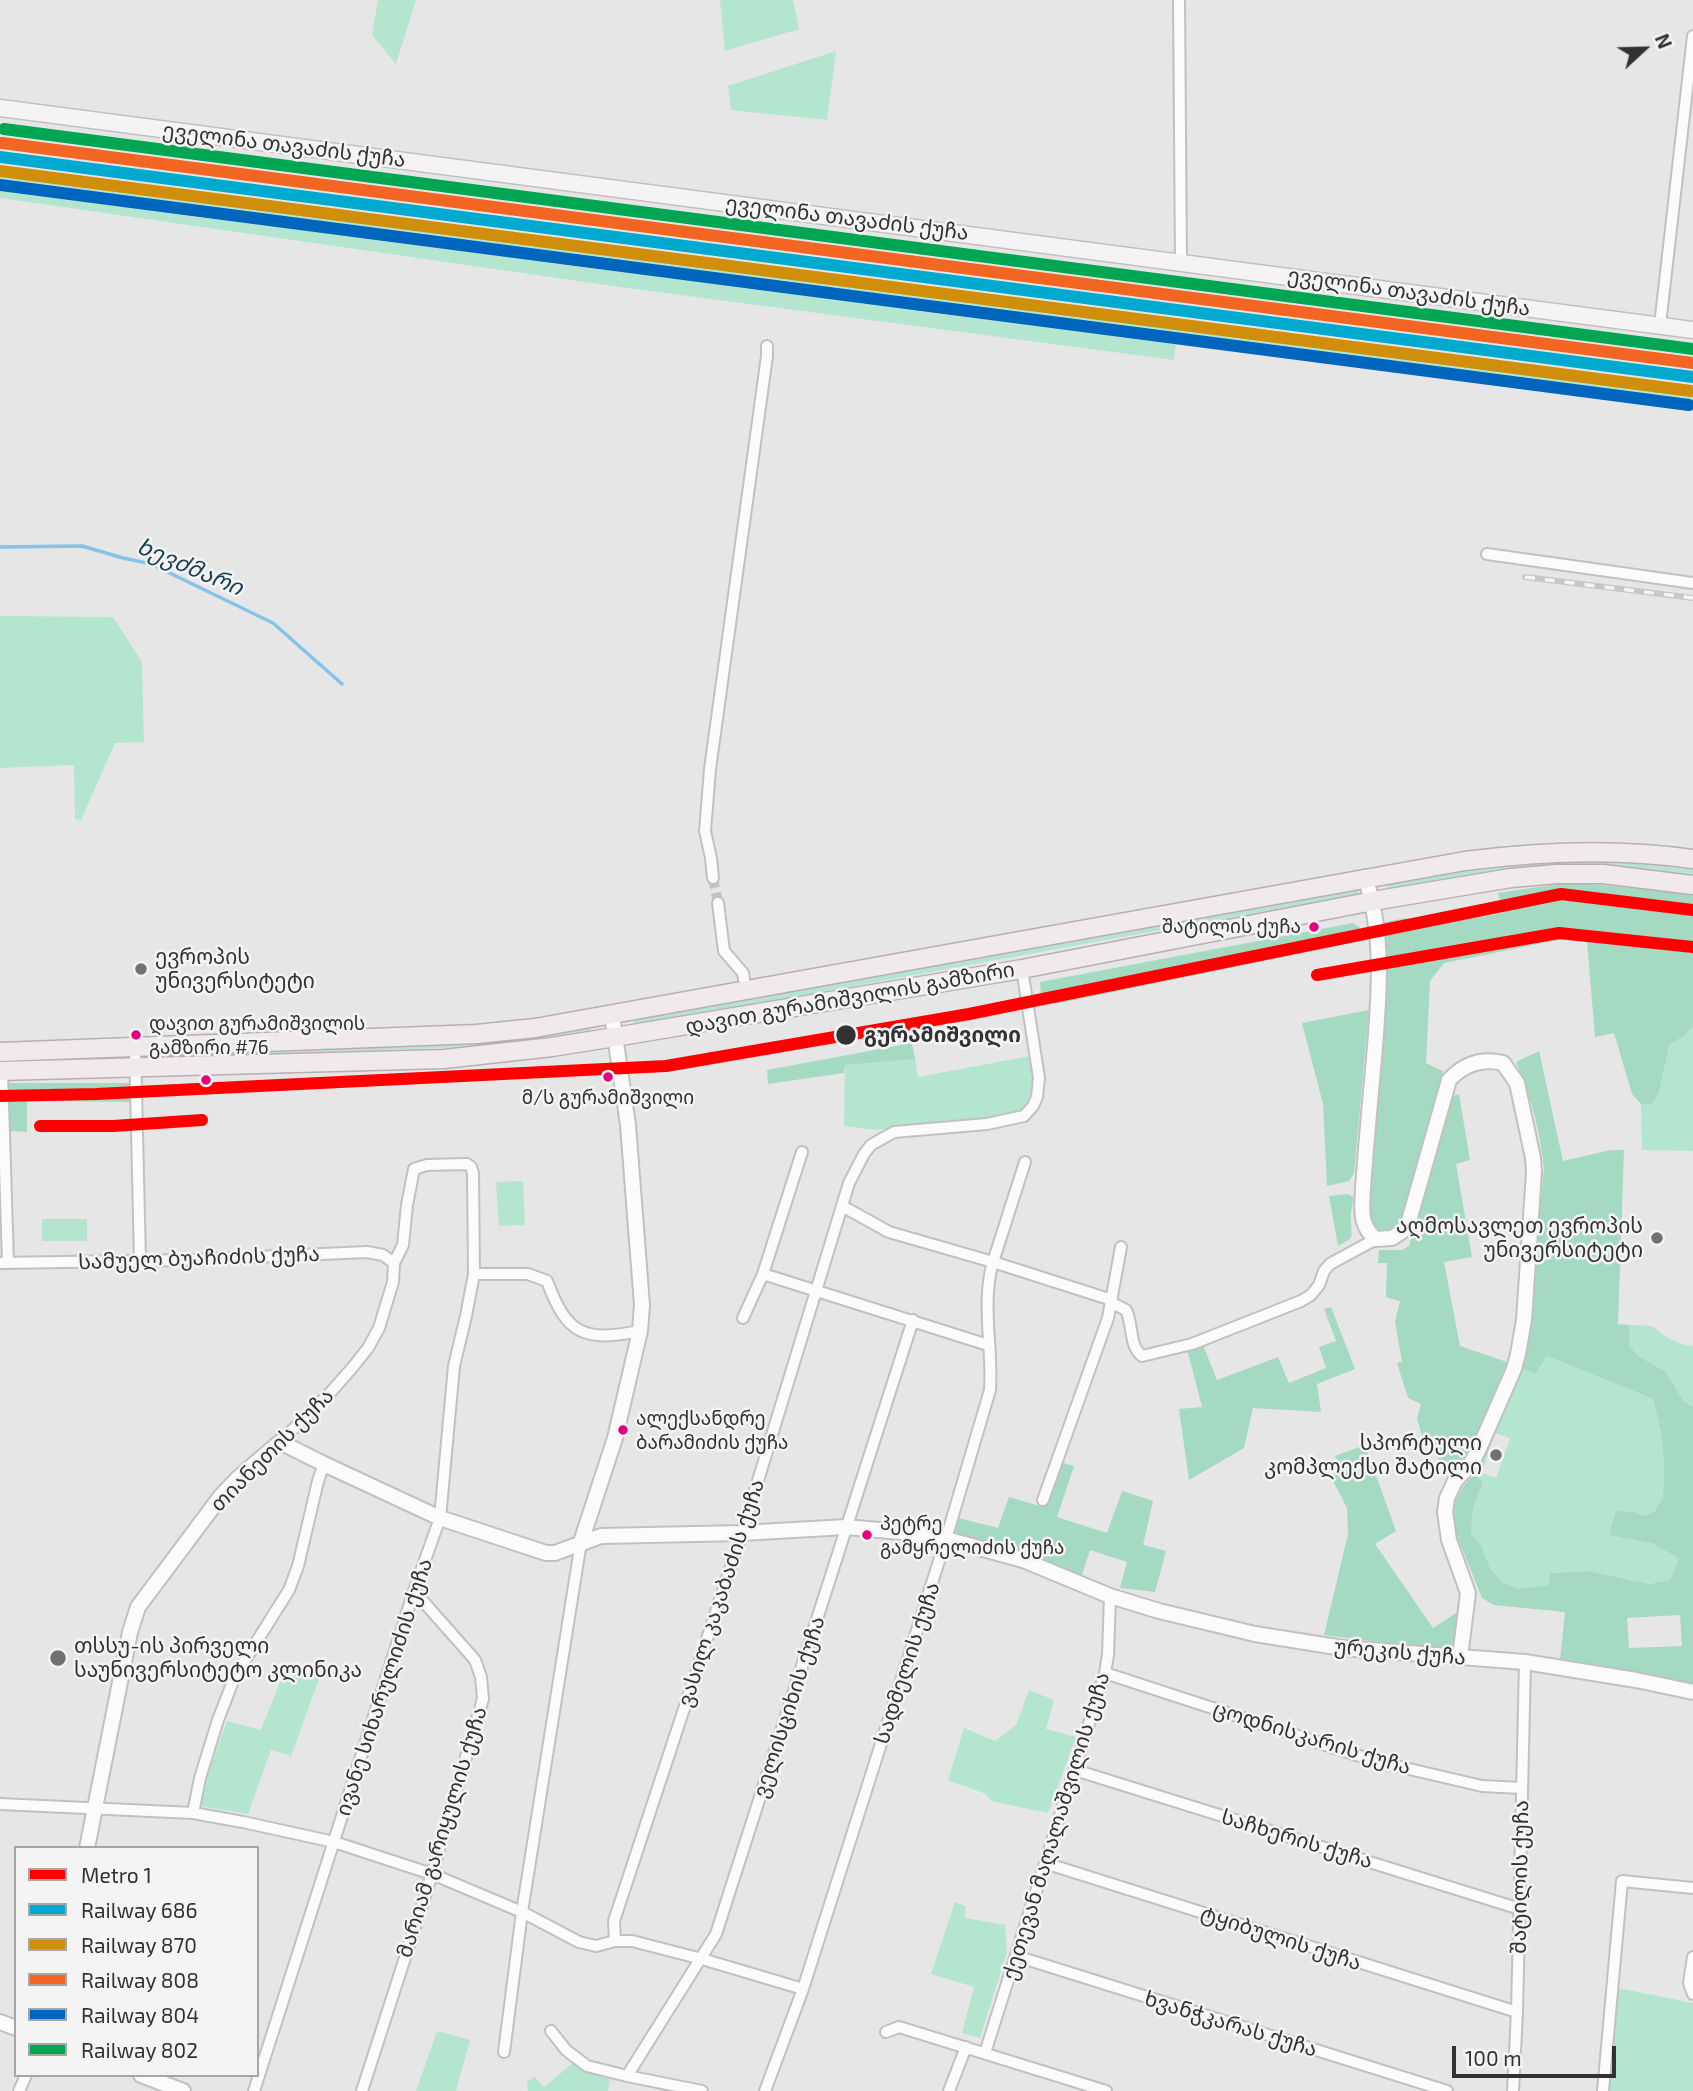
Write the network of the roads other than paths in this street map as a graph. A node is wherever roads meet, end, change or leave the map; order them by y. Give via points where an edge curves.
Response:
1 (1179, 0) edge
2 (1693, 36) edge
3 (0, 108) edge
4 (1181, 262) junction
5 (1660, 325) junction
6 (1693, 330) edge
7 (767, 346) dead end
8 (1487, 554) dead end
9 (1693, 583) edge
10 (1693, 859) edge
11 (1366, 877) junction
12 (713, 878) tunnel mouth
13 (1693, 885) edge
14 (1373, 901) junction
15 (718, 903) tunnel mouth
16 (1022, 969) junction
17 (747, 991) junction
18 (612, 1015) junction
19 (615, 1037) junction
20 (135, 1046) junction
21 (0, 1052) edge
22 (137, 1068) junction
23 (1, 1071) edge
24 (802, 1152) dead end
25 (1025, 1162) dead end
26 (415, 1168) joint
27 (842, 1206) junction
28 (1376, 1239) junction
29 (1121, 1247) dead end
30 (140, 1261) junction
31 (993, 1262) junction
32 (4, 1263) edge
33 (394, 1263) junction
34 (474, 1274) junction
35 (763, 1274) junction
36 (815, 1290) junction
37 (1112, 1302) junction
38 (743, 1318) dead end
39 (913, 1320) junction
40 (640, 1331) junction
41 (988, 1345) junction
42 (280, 1441) junction
43 (324, 1464) junction
44 (1043, 1500) dead end
45 (440, 1518) junction
46 (846, 1527) junction
47 (742, 1533) junction
48 (946, 1539) junction
49 (581, 1542) junction
50 (414, 1591) junction
51 (1110, 1596) junction
52 (1460, 1657) junction
53 (1525, 1662) junction
54 (1105, 1673) junction
55 (1693, 1692) edge
56 (1075, 1770) junction
57 (1521, 1788) junction
58 (0, 1804) edge
59 (96, 1810) junction
60 (192, 1813) junction
61 (334, 1842) junction
62 (87, 1846) edge
63 (1045, 1863) junction
64 (432, 1874) junction
65 (1693, 1888) edge
66 (1520, 1909) junction
67 (522, 1912) junction
68 (615, 1941) junction
69 (1016, 1956) junction
70 (702, 1959) junction
71 (1692, 1962) edge
72 (803, 1989) junction
73 (1693, 1994) edge
74 (1517, 2012) junction
75 (551, 2031) dead end
76 (887, 2032) dead end
77 (966, 2047) junction
78 (504, 2052) dead end
79 (985, 2053) junction
80 (259, 2075) edge
81 (627, 2076) junction
82 (146, 2077) edge
83 (183, 2091) edge
84 (362, 2091) edge
85 (702, 2091) edge
86 (765, 2091) edge
87 (949, 2091) edge
88 (1106, 2091) edge
89 (1447, 2091) edge
90 (1513, 2091) edge
91 (1603, 2091) edge

1 - 4 street
2 - 5 street
3 - 4 main road, ეველინა თავაძის ქუჩა
4 - 5 main road, ეველინა თავაძის ქუჩა
5 - 6 main road, ეველინა თავაძის ქუჩა
7 - 12 street via 710,769 705,831
8 - 9 street
10 - 11 main road, დავით გურამიშვილის გამზირი via 1559,852
11 - 14 street
11 - 17 main road, დავით გურამიშვილის გამზირი
13 - 14 main road, დავით გურამიშვილის გამზირი via 1603,874 1557,874
14 - 16 main road, დავით გურამიშვილის გამზირი
14 - 28 street via 1379,992 1362,1218
15 - 17 street via 724,951 743,973
16 - 19 main road, დავით გურამიშვილის გამზირი
16 - 27 street, ვასილ კაკაბაძის ქუჩა via 1039,1078 1033,1106 1024,1116 987,1124 885,1136 864,1154
17 - 18 main road, დავით გურამიშვილის გამზირი
18 - 19 street
18 - 20 main road, დავით გურამიშვილის გამზირი via 478,1034
19 - 22 main road, დავით გურამიშვილის გამზირი via 444,1059
19 - 40 street via 628,1131
20 - 21 main road, დავით გურამიშვილის გამზირი
20 - 22 street
22 - 23 main road, დავით გურამიშვილის გამზირი
22 - 30 street
23 - 32 street
24 - 35 street
25 - 31 street, სადმელის ქუჩა
26 - 33 street, თიანეთის ქუჩა via 403,1245
26 - 34 street, ივანე სიხარულიძის ქუჩა via 471,1167
27 - 31 street via 889,1232
27 - 36 street, ვასილ კაკაბაძის ქუჩა
28 - 37 street via 1330,1264 1319,1285 1301,1301 1183,1347 1138,1354 1129,1315
28 - 52 street via 1392,1238 1408,1228 1449,1080 1473,1063 1503,1063 1517,1083 1533,1158 1524,1320 1514,1368 1478,1451 1447,1498 1449,1540 1468,1593
29 - 37 street
30 - 32 street, სამუელ ბუაჩიძის ქუჩა
30 - 33 street, სამუელ ბუაჩიძის ქუჩა via 367,1252
31 - 37 street
31 - 41 street, სადმელის ქუჩა
33 - 42 street, თიანეთის ქუჩა via 385,1311 368,1348
34 - 40 street via 528,1274 547,1280 573,1328 606,1336
34 - 45 street, ივანე სიხარულიძის ქუჩა via 454,1366
35 - 36 street
35 - 38 street
36 - 39 street
36 - 47 street, ვასილ კაკაბაძის ქუჩა
37 - 44 street
39 - 41 street
39 - 46 street, ველისციხის ქუჩა
40 - 49 street via 615,1438
41 - 48 street, სადმელის ქუჩა via 990,1390
42 - 43 street
42 - 59 street, თიანეთის ქუჩა via 221,1496 138,1606
43 - 45 street
43 - 60 street via 289,1590 235,1676 214,1731
45 - 49 street via 546,1553
45 - 50 street, ივანე სიხარულიძის ქუჩა
46 - 47 street
46 - 48 street
46 - 70 street, ველისციხის ქუჩა via 716,1934
47 - 49 street via 601,1536
47 - 68 street, ვასილ კაკაბაძის ქუჩა via 614,1921
48 - 51 street via 1023,1560
48 - 72 street, სადმელის ქუჩა
49 - 67 street
50 - 61 street, ივანე სიხარულიძის ქუჩა
50 - 64 street, მარიამ გარიყულის ქუჩა via 475,1660 483,1699
51 - 52 street, ურეკის ქუჩა via 1255,1634 1343,1648
51 - 54 street, ქეთევან მაღალაშვილის ქუჩა
52 - 53 street, ურეკის ქუჩა
53 - 55 street, ურეკის ქუჩა
53 - 57 street, შატილის ქუჩა
54 - 56 street, ქეთევან მაღალაშვილის ქუჩა
54 - 57 street, ცოდნისკარის ქუჩა via 1375,1760 1482,1786
56 - 63 street, ქეთევან მაღალაშვილის ქუჩა
56 - 66 street, საჩხერის ქუჩა
57 - 66 street, შატილის ქუჩა
58 - 59 street
59 - 60 street
59 - 62 street, თიანეთის ქუჩა
60 - 61 street
61 - 64 street
61 - 80 street, ივანე სიხარულიძის ქუჩა
63 - 69 street, ქეთევან მაღალაშვილის ქუჩა
63 - 74 street, ტყიბულის ქუჩა
64 - 67 street
64 - 84 street, მარიამ გარიყულის ქუჩა
65 - 91 street via 1622,1881
66 - 74 street, შატილის ქუჩა
67 - 68 street via 579,1942 596,1946
67 - 78 street
68 - 70 street
69 - 79 street, ქეთევან მაღალაშვილის ქუჩა
69 - 89 street, ხვანჭკარას ქუჩა
70 - 72 street
70 - 81 street, ველისციხის ქუჩა
71 - 73 street via 1689,1983
72 - 86 street, სადმელის ქუჩა
74 - 90 street, შატილის ქუჩა
75 - 81 street via 587,2066
76 - 77 street via 899,2027
77 - 79 street
77 - 87 street
79 - 88 street
81 - 85 street
82 - 83 street

